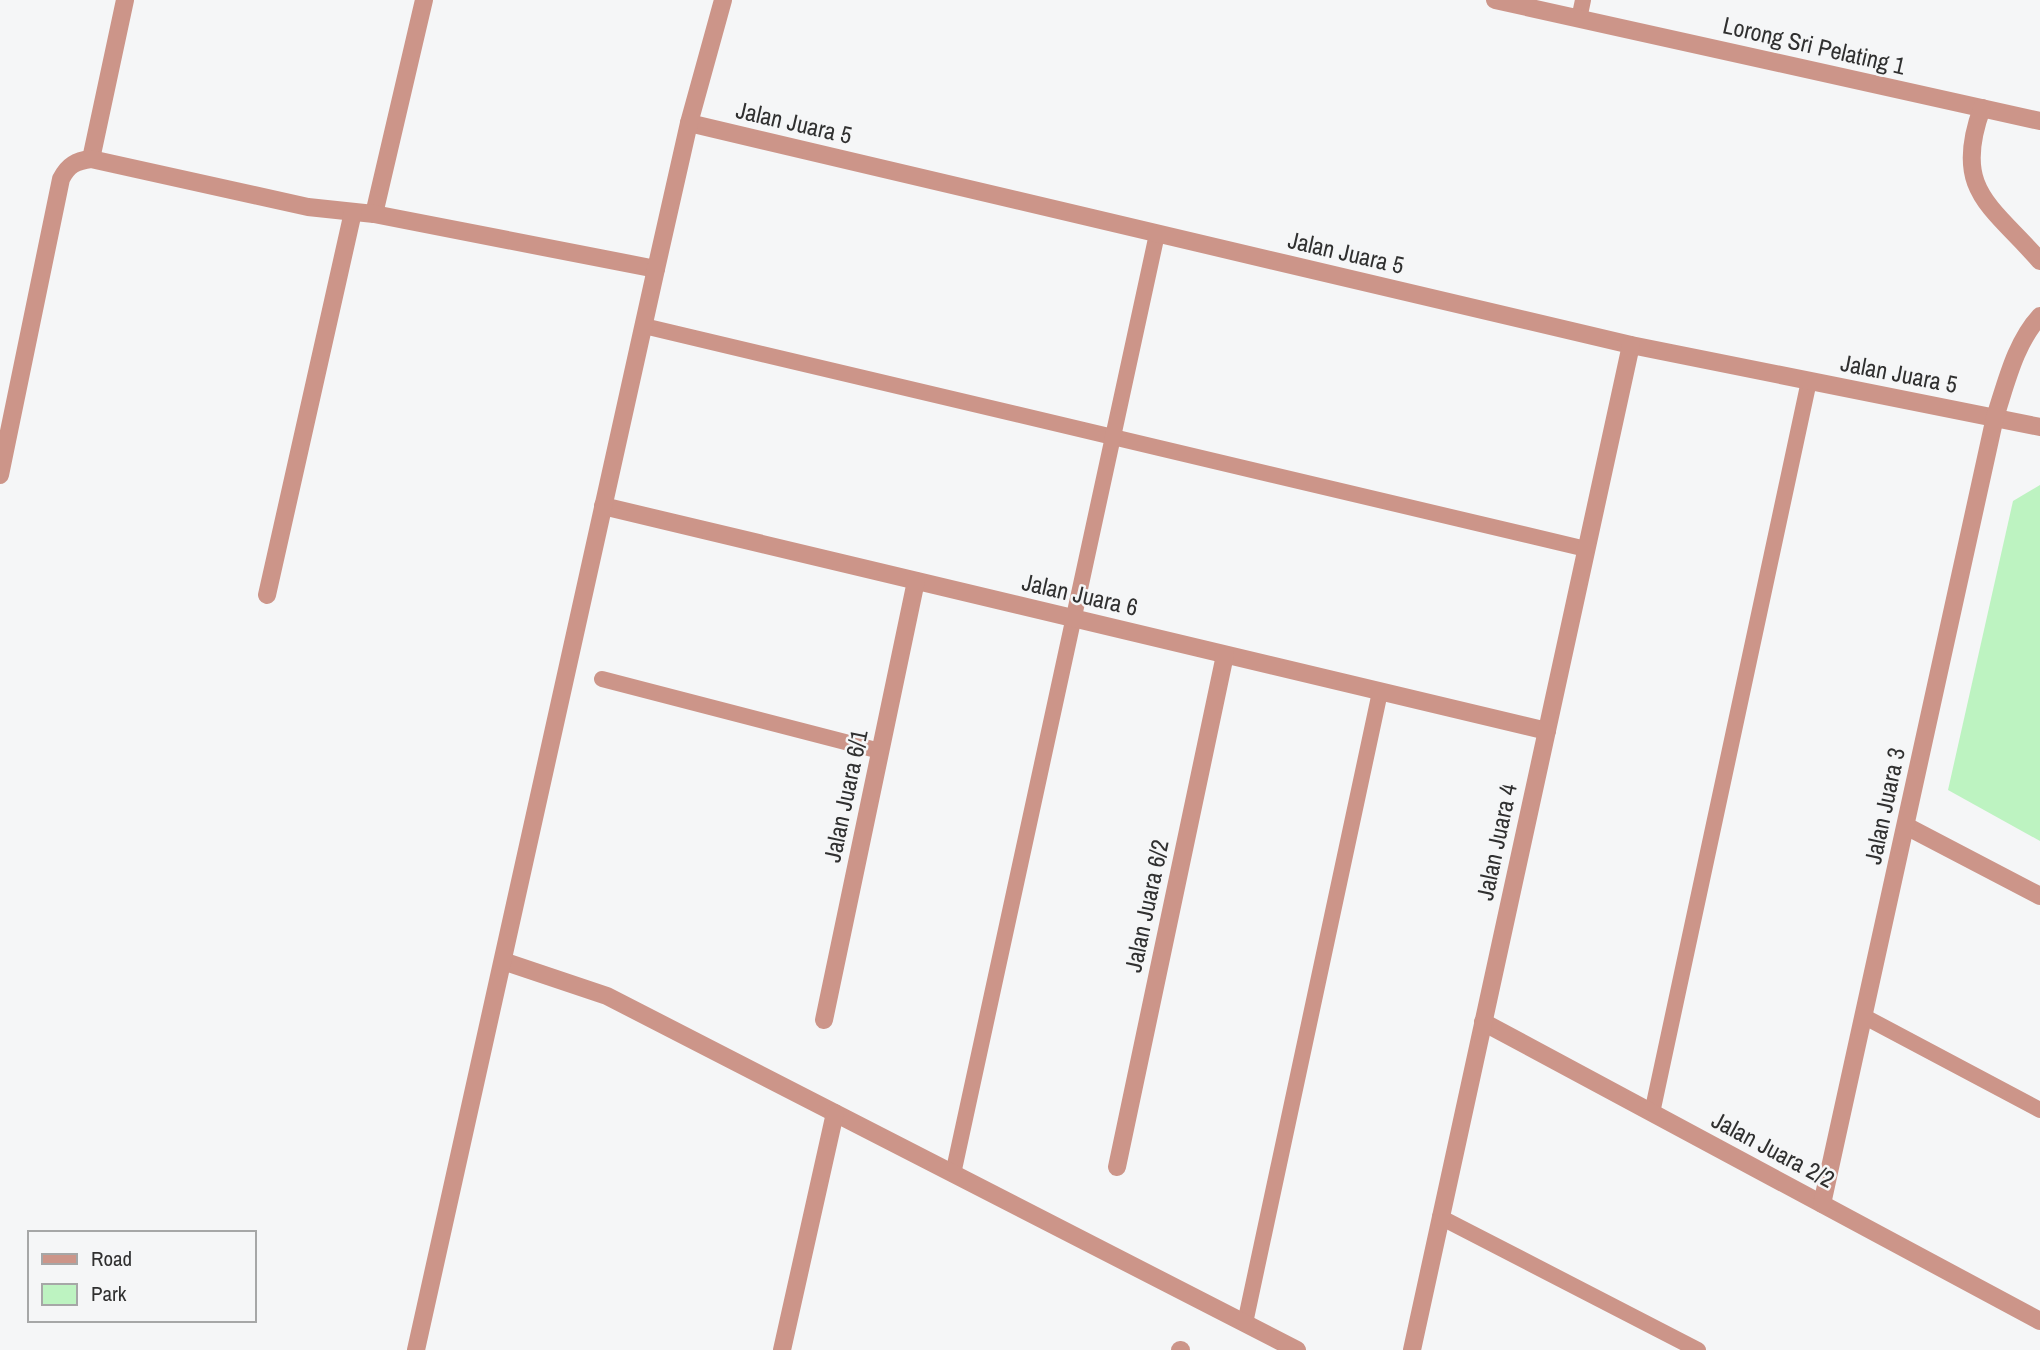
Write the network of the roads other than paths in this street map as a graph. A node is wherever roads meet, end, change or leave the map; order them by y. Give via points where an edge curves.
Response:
1 (125, 0) edge
2 (424, 0) edge
3 (723, 0) edge
4 (1495, 0) edge
5 (1583, 0) edge
6 (1579, 19) junction
7 (1982, 108) junction
8 (2040, 121) edge
9 (689, 123) junction
10 (91, 159) junction
11 (353, 212) junction
12 (374, 214) junction
13 (1157, 234) junction
14 (2040, 261) edge
15 (656, 269) junction
16 (2040, 316) edge
17 (644, 326) junction
18 (1630, 345) junction
19 (1810, 381) junction
20 (1995, 417) junction
21 (2040, 427) edge
22 (1113, 437) junction
23 (0, 475) edge
24 (603, 506) junction
25 (1586, 550) junction
26 (916, 581) junction
27 (267, 595) dead end
28 (1073, 619) junction
29 (1225, 655) junction
30 (602, 679) dead end
31 (1380, 692) junction
32 (1546, 731) junction
33 (880, 751) junction
34 (1906, 826) junction
35 (2040, 896) edge
36 (503, 961) junction
37 (1863, 1016) junction
38 (824, 1020) dead end
39 (1483, 1022) junction
40 (2040, 1110) edge
41 (835, 1113) junction
42 (1652, 1113) junction
43 (1117, 1167) dead end
44 (953, 1174) junction
45 (1822, 1205) junction
46 (1440, 1217) junction
47 (2040, 1321) edge
48 (1245, 1323) junction
49 (416, 1350) edge
50 (782, 1350) edge
51 (1297, 1350) edge
52 (1412, 1350) edge
53 (1698, 1350) edge

1 - 10 street
2 - 12 street
3 - 9 street
4 - 6 street, Lorong Sri Pelating 1
5 - 6 lane
6 - 7 street, Lorong Sri Pelating 1
7 - 8 street, Lorong Sri Pelating 1
7 - 14 street via 1972,136 1975,182 1985,202
9 - 13 street, Jalan Juara 5
9 - 15 street
10 - 11 street via 308,207
10 - 23 street via 72,164 61,179
11 - 12 street
11 - 27 street
12 - 15 street
13 - 18 street, Jalan Juara 5
13 - 22 lane
15 - 17 street
16 - 20 street, Jalan Juara 3 via 2011,367
17 - 22 lane
17 - 24 street
18 - 19 street, Jalan Juara 5
18 - 25 street, Jalan Juara 4
19 - 20 street, Jalan Juara 5
19 - 42 lane
20 - 21 street, Jalan Juara 5
20 - 34 street, Jalan Juara 3
22 - 25 lane
22 - 28 lane
24 - 26 street, Jalan Juara 6
24 - 36 street
25 - 32 street, Jalan Juara 4
26 - 28 street, Jalan Juara 6
26 - 33 street, Jalan Juara 6/1
28 - 29 street, Jalan Juara 6
28 - 44 lane
29 - 31 street, Jalan Juara 6
29 - 43 street, Jalan Juara 6/2
30 - 33 lane
31 - 32 street, Jalan Juara 6
31 - 48 lane
32 - 39 street, Jalan Juara 4
33 - 38 street, Jalan Juara 6/1
34 - 35 street
34 - 37 street, Jalan Juara 3
36 - 41 street via 607,996
36 - 49 street
37 - 40 lane
37 - 45 street, Jalan Juara 3
39 - 42 street, Jalan Juara 2/2
39 - 46 street, Jalan Juara 4
41 - 44 street
41 - 50 street
42 - 45 street, Jalan Juara 2/2
44 - 48 street
45 - 47 street, Jalan Juara 2/2
46 - 52 street, Jalan Juara 4
46 - 53 lane
48 - 51 street

